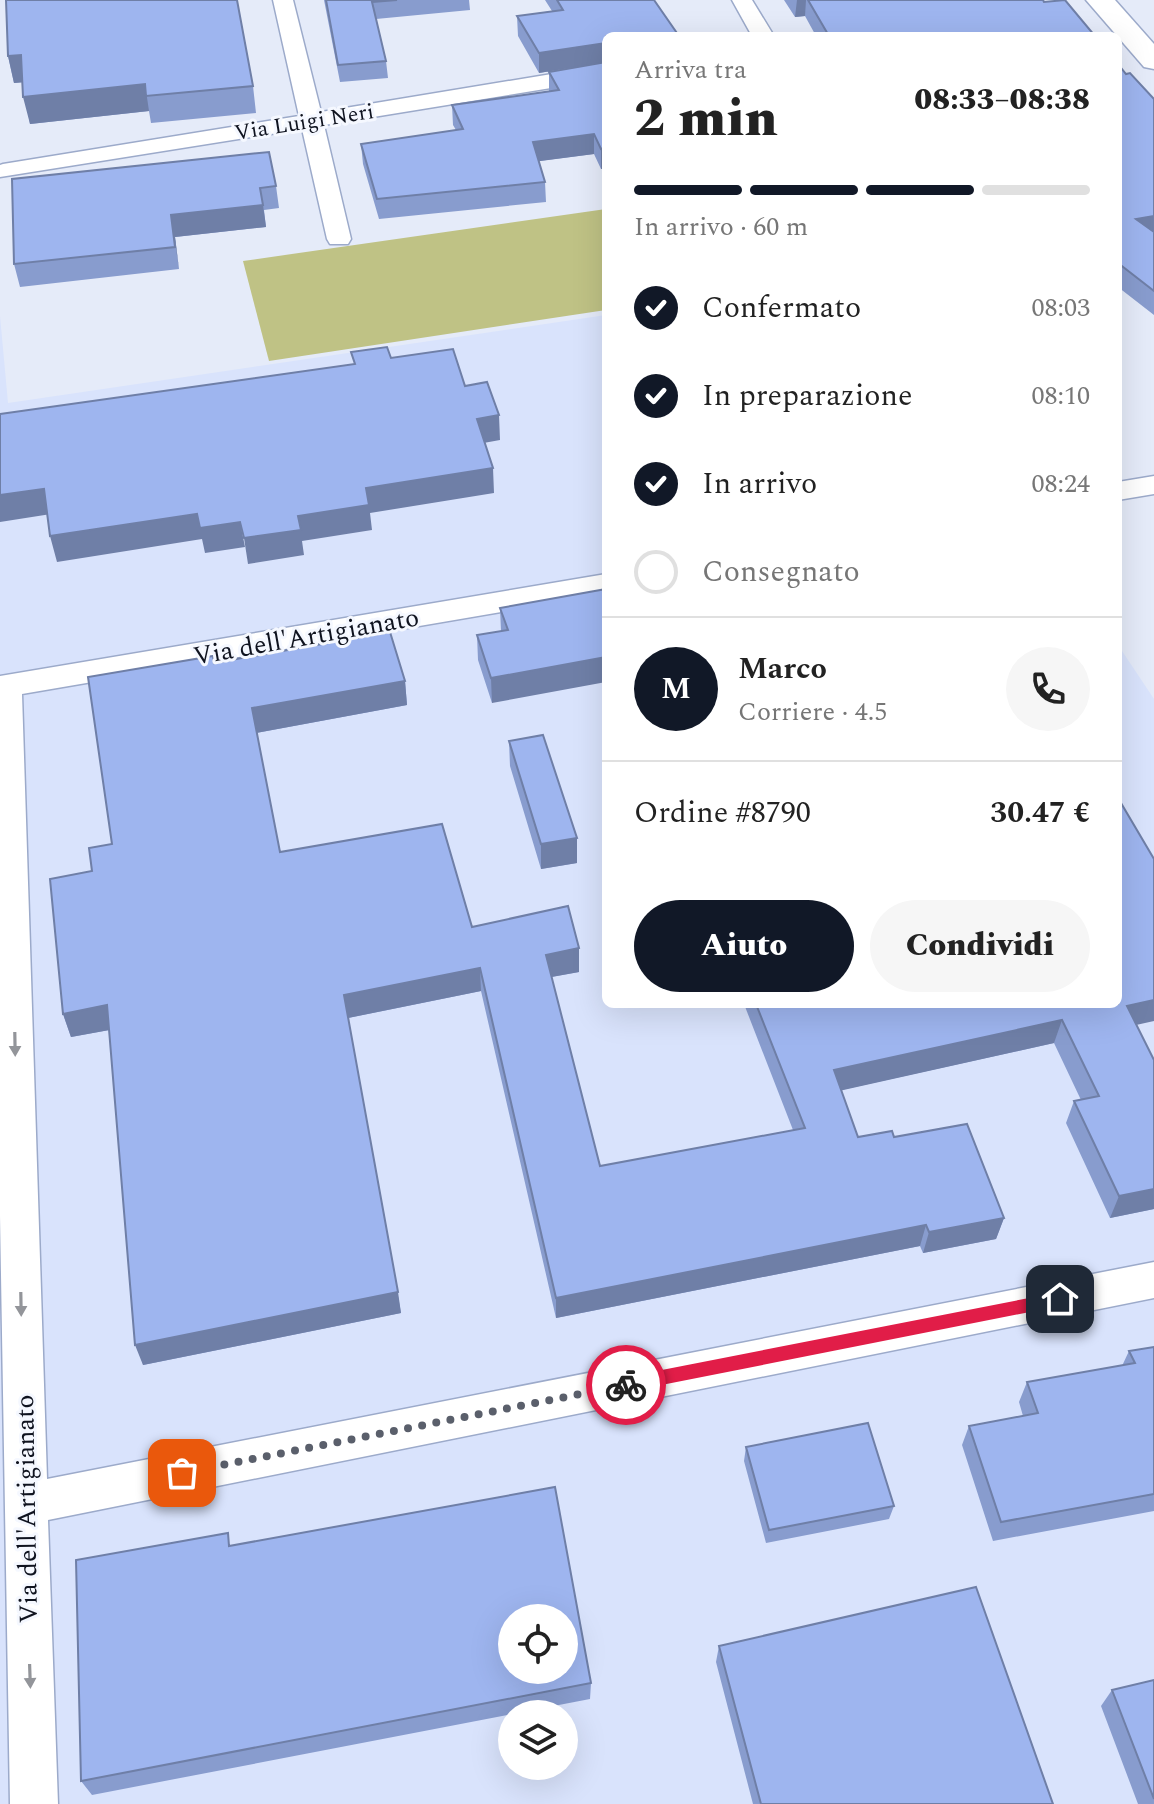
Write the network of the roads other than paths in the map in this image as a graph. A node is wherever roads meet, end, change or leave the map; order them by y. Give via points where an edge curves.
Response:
1 (283, 0) edge
2 (742, 0) edge
3 (1100, 0) edge
4 (761, 32) edge
5 (1154, 61) edge
6 (602, 73) edge
7 (309, 120) junction
8 (3, 171) dead end
9 (339, 239) dead end
10 (1154, 485) edge
11 (1122, 490) edge
12 (602, 585) edge
13 (3, 686) edge
14 (1154, 1280) edge
15 (25, 1504) junction
16 (34, 1804) edge

1 - 7 street
2 - 4 street
3 - 5 main road
6 - 7 street, Via Luigi Neri
7 - 8 street, Via Luigi Neri
7 - 9 street
10 - 11 street
12 - 13 street, Via dell'Artigianato
13 -> 15 street, Via dell'Artigianato
14 - 15 street
15 -> 16 street, Via dell'Artigianato

